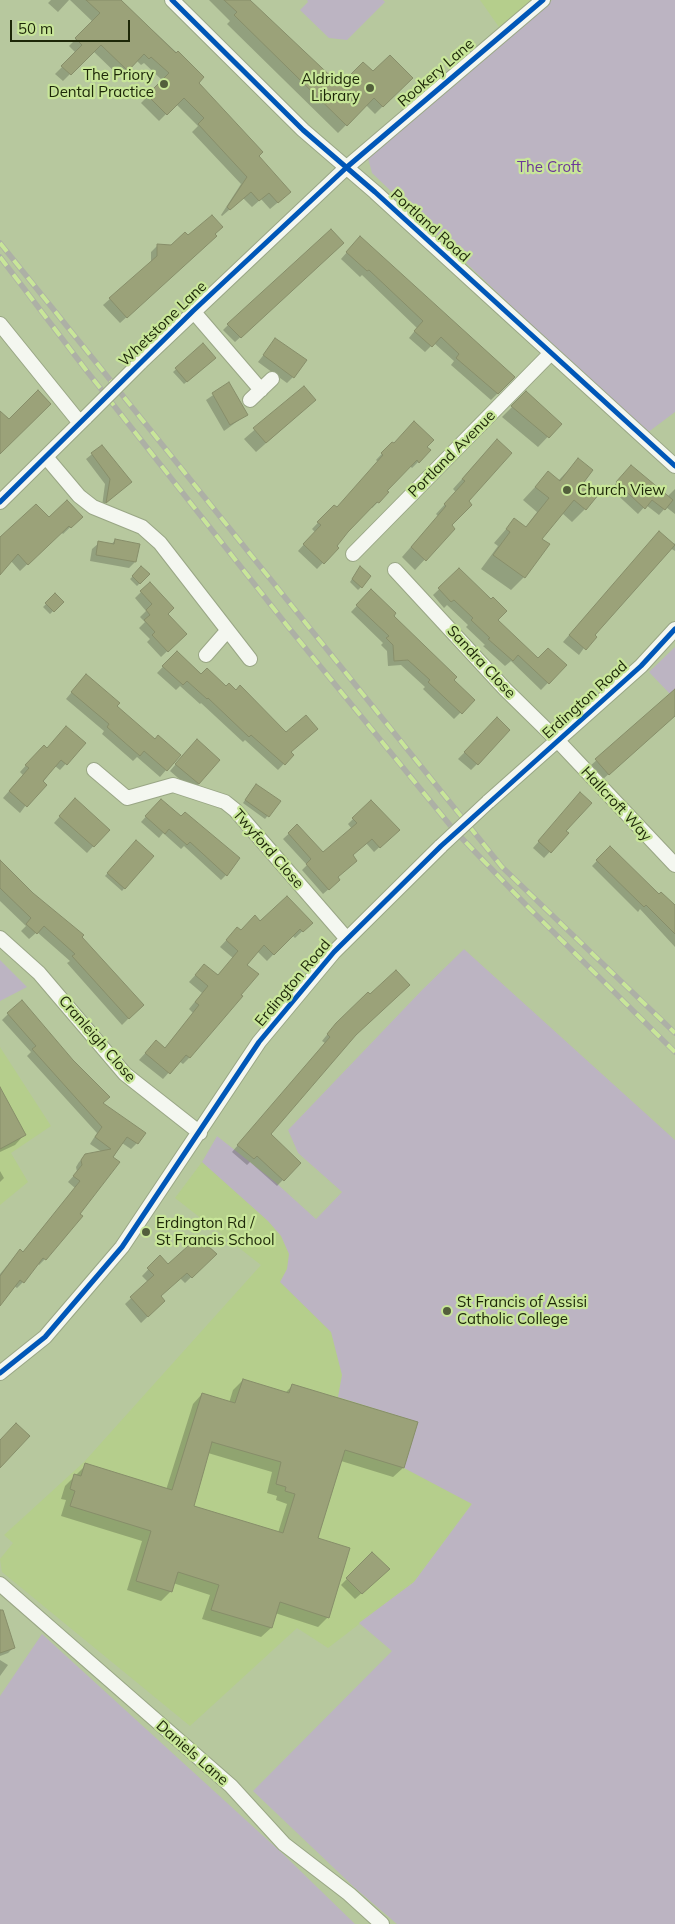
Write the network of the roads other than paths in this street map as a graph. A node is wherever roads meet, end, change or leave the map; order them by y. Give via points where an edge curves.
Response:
1 (172, 0) edge
2 (543, 0) edge
3 (347, 167) junction
4 (193, 311) junction
5 (0, 324) edge
6 (551, 353) junction
7 (272, 379) dead end
8 (260, 390) junction
9 (250, 400) dead end
10 (83, 420) junction
11 (46, 457) junction
12 (675, 466) edge
13 (0, 502) edge
14 (353, 554) dead end
15 (395, 570) dead end
16 (675, 629) edge
17 (227, 631) junction
18 (206, 655) dead end
19 (250, 658) dead end
20 (558, 741) junction
21 (94, 770) dead end
22 (675, 865) edge
23 (0, 938) edge
24 (347, 939) junction
25 (200, 1133) junction
26 (0, 1373) edge
27 (0, 1584) edge
28 (382, 1924) edge

1 - 3 street, Portland Road via 286,114
2 - 3 street, Rookery Lane
3 - 4 street, Whetstone Lane
3 - 6 street, Portland Road
4 - 8 street
4 - 10 street, Whetstone Lane, bridge
5 - 10 street
6 - 12 street, Portland Road
6 - 14 street, Portland Avenue
7 - 8 street
8 - 9 street
10 - 11 street, Whetstone Lane
11 - 13 street, Whetstone Lane
11 - 17 street via 79,496 93,507 142,526 160,543
15 - 20 street, Sandra Close via 410,576 504,689
16 - 20 street, Erdington Road via 641,666
17 - 18 street
17 - 19 street
20 - 22 street, Hallcroft Way
20 - 24 street, Erdington Road, bridge via 441,846
21 - 24 street, Twyford Close via 127,798 173,785 224,802 235,810
23 - 25 street, Cranleigh Close via 39,973 125,1074
24 - 25 street, Erdington Road via 259,1042
25 - 26 street, Erdington Road via 122,1247 45,1337
27 - 28 street, Daniels Lane via 231,1786 284,1844

